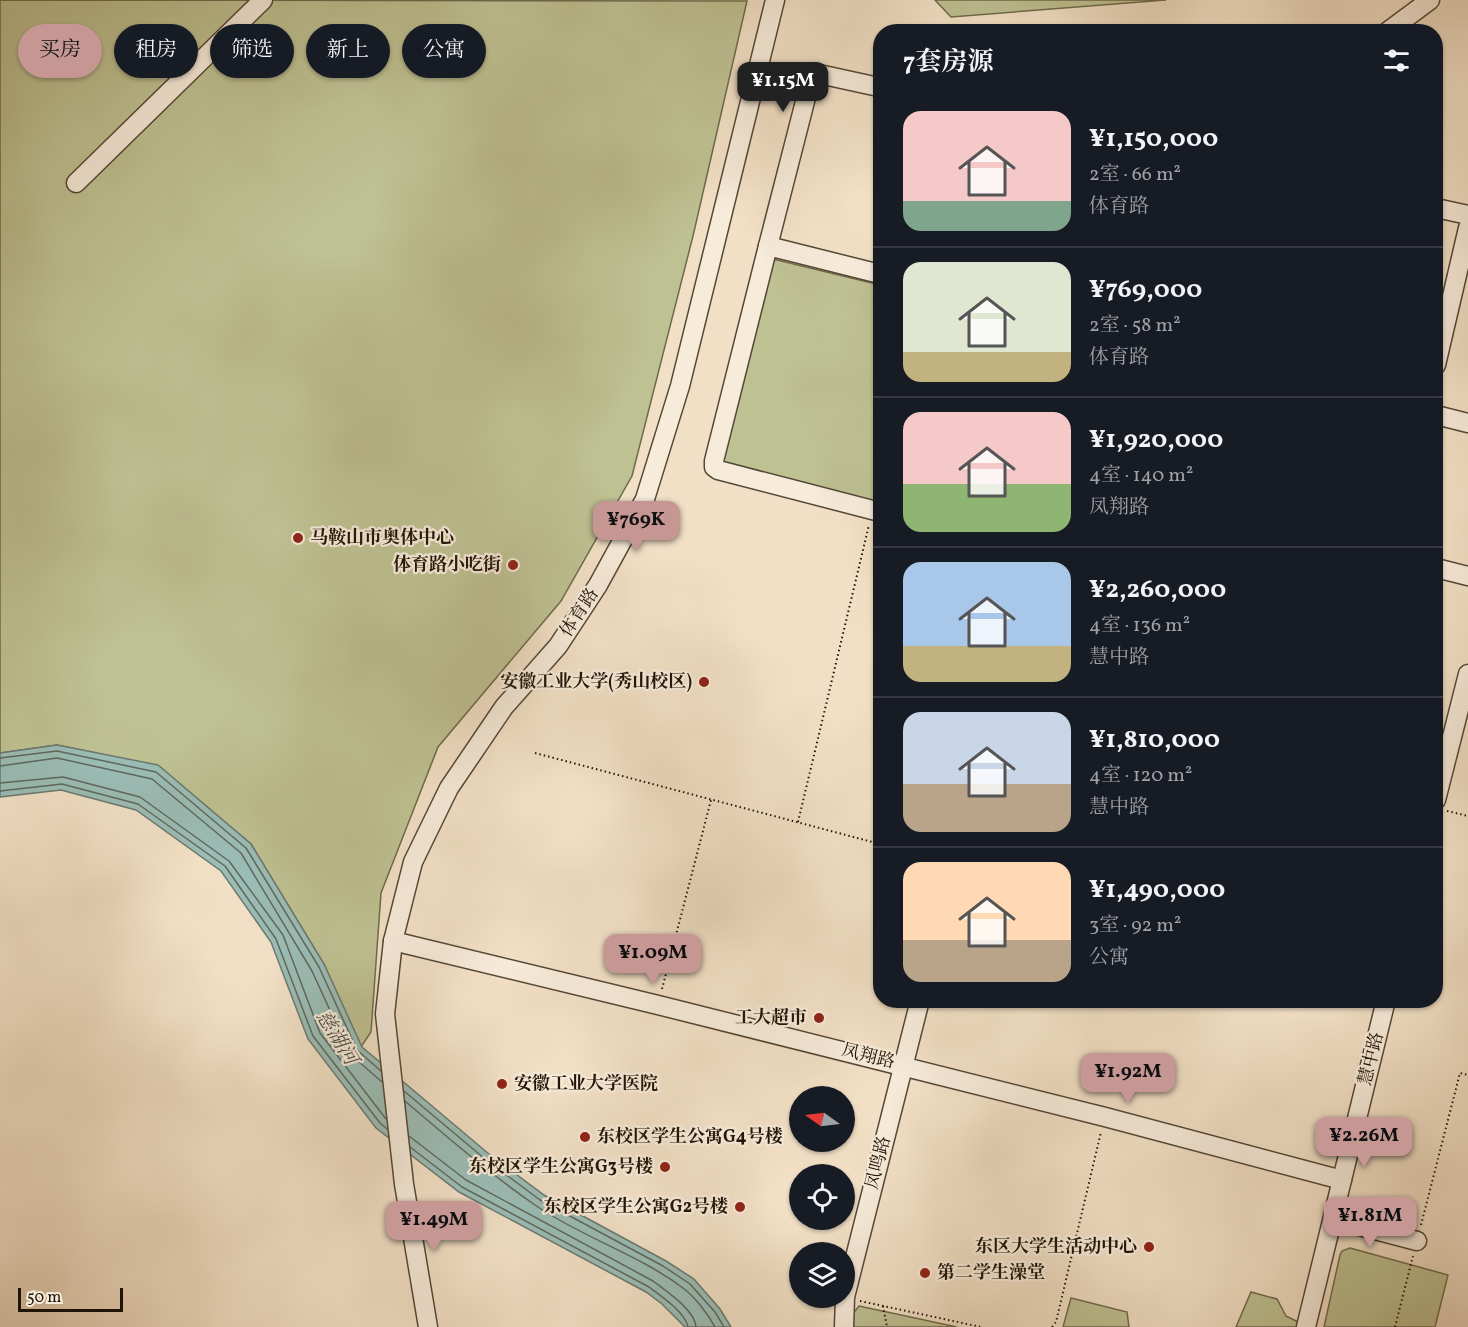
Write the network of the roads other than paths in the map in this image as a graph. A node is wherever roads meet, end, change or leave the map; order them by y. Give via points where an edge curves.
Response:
1 (263, 0) edge
2 (775, 0) edge
3 (1430, 0) edge
4 (1398, 24) edge
5 (873, 86) edge
6 (76, 183) dead end
7 (1443, 210) edge
8 (1468, 215) edge
9 (1468, 228) edge
10 (768, 246) junction
11 (873, 272) edge
12 (1443, 335) edge
13 (1443, 416) edge
14 (1468, 423) edge
15 (873, 510) edge
16 (1443, 570) edge
17 (1468, 576) edge
18 (1468, 674) edge
19 (1443, 766) edge
20 (393, 941) junction
21 (918, 1008) edge
22 (1384, 1008) edge
23 (904, 1066) junction
24 (1342, 1180) junction
25 (1332, 1219) junction
26 (1417, 1241) road end
27 (855, 1258) edge
28 (844, 1308) edge
29 (428, 1327) edge
30 (843, 1327) edge
31 (1306, 1327) edge

1 - 6 street
2 - 20 street, 体育路 via 680,386 645,499 598,585 558,646 504,707 450,788 413,862
3 - 4 street
5 - 10 street via 822,74 811,78
7 - 8 street
9 - 12 street
10 - 11 street
10 - 15 street via 714,467
13 - 14 street
16 - 17 street
18 - 19 street
20 - 23 street, 凤翔路
20 - 29 street, 体育路 via 385,1014 404,1184
21 - 23 street, 凤鸣路
22 - 24 street, 慧中路
23 - 24 street, 凤翔路
23 - 27 street, 凤鸣路
24 - 25 street, 慧中路
25 - 26 street
25 - 31 street, 慧中路
28 - 30 street, 凤鸣路

